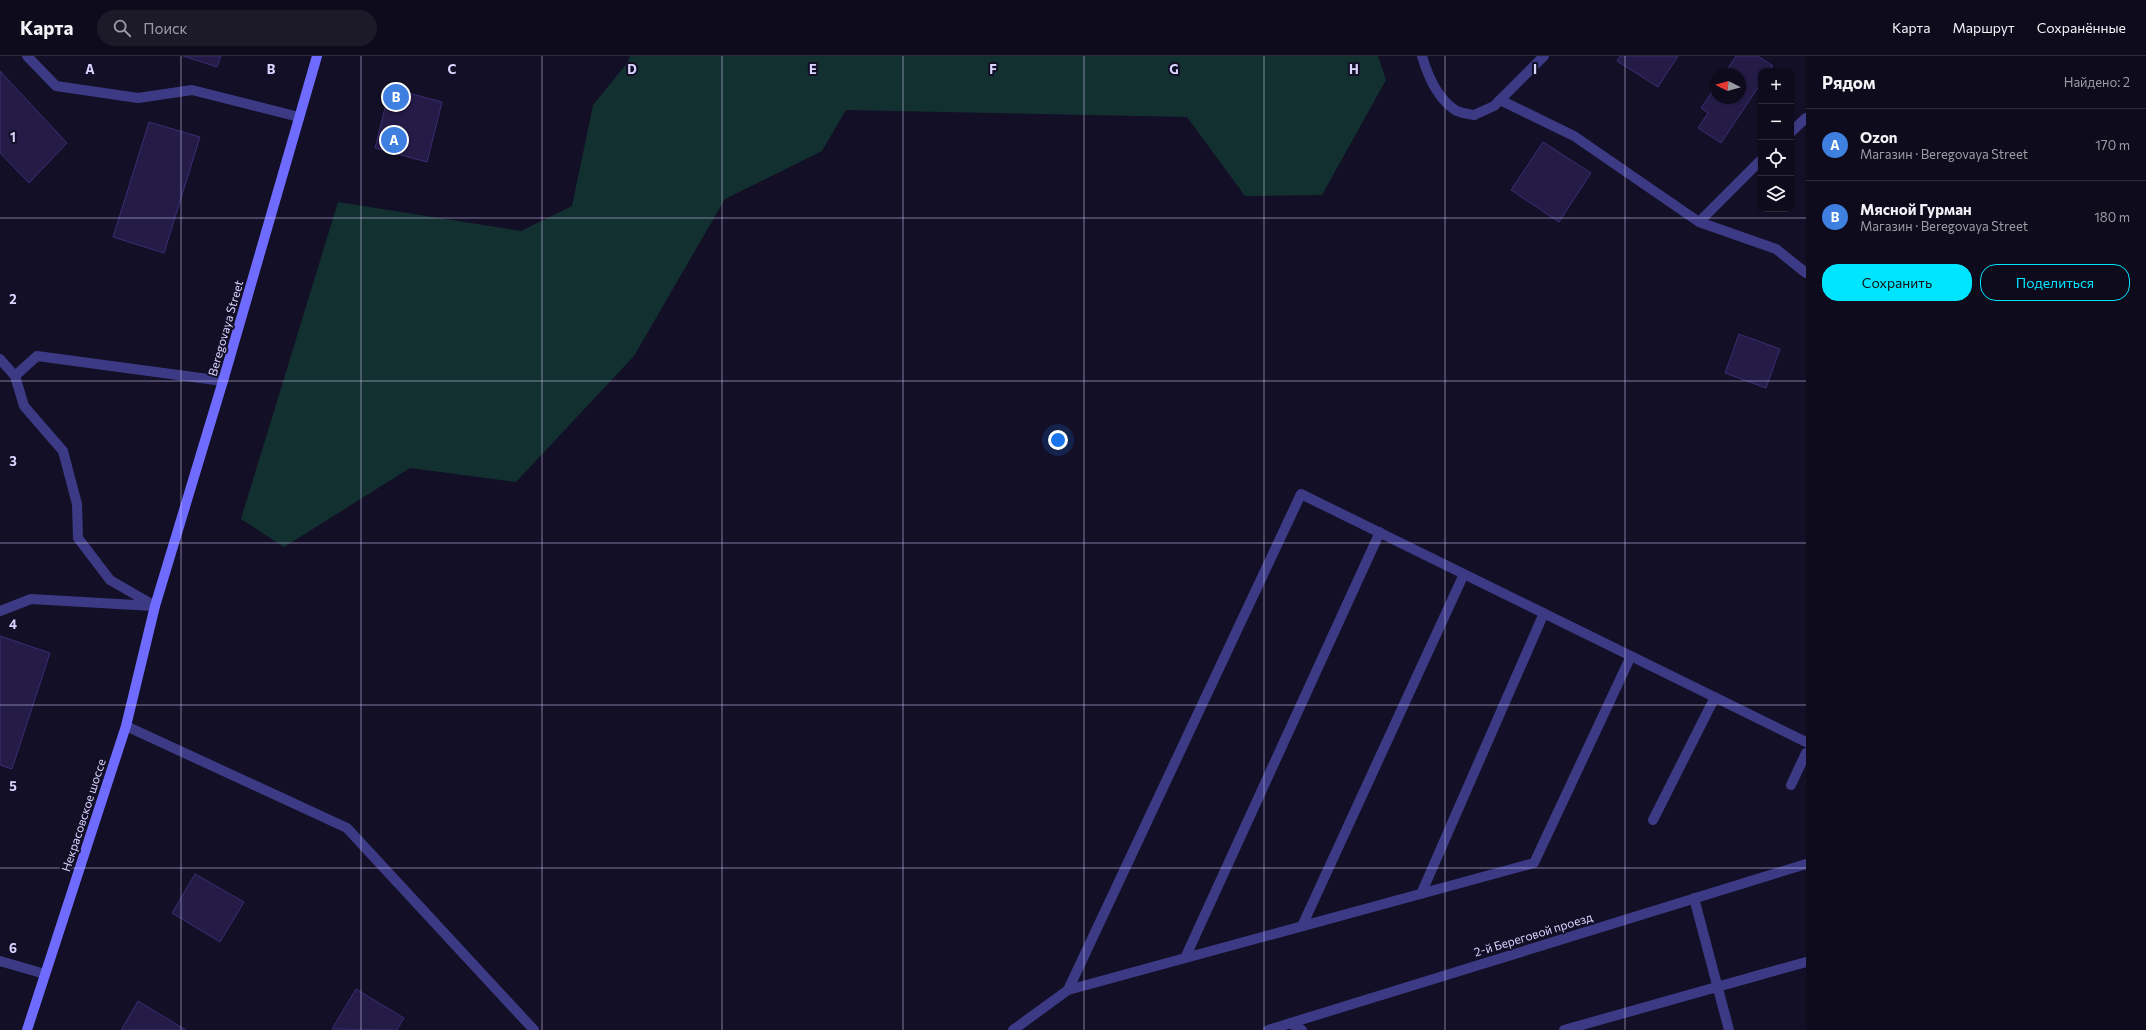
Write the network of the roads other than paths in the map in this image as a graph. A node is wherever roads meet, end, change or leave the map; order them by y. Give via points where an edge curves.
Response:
1 (27, 56) edge
2 (317, 56) edge
3 (1422, 56) edge
4 (1544, 56) edge
5 (1500, 100) junction
6 (299, 118) junction
7 (1806, 118) edge
8 (1794, 129) edge
9 (1758, 163) edge
10 (1699, 222) junction
11 (1806, 273) edge
12 (0, 359) edge
13 (15, 376) junction
14 (223, 381) junction
15 (1380, 532) junction
16 (1464, 574) junction
17 (155, 606) junction
18 (0, 611) edge
19 (1544, 613) junction
20 (1631, 656) junction
21 (1715, 697) junction
22 (126, 726) junction
23 (1806, 742) edge
24 (1806, 753) edge
25 (1791, 785) dead end
26 (1653, 820) dead end
27 (1806, 864) edge
28 (1421, 894) junction
29 (1694, 898) junction
30 (1302, 926) junction
31 (1185, 958) junction
32 (0, 961) edge
33 (1806, 962) edge
34 (45, 974) junction
35 (1718, 988) junction
36 (1068, 990) junction
37 (1290, 1023) junction
38 (27, 1030) edge
39 (534, 1030) edge
40 (1013, 1030) edge
41 (1268, 1030) edge
42 (1302, 1030) edge
43 (1564, 1030) edge
44 (1729, 1030) edge

1 - 6 street via 56,86 138,98 192,90
2 - 6 main road, Beregovaya Street
3 - 5 street via 1427,74 1439,96 1456,111 1474,115 1494,106
4 - 5 street
5 - 10 street via 1574,136
6 - 14 main road, Beregovaya Street
7 - 8 street
9 - 10 street
10 - 11 street via 1776,249
12 - 13 street
13 - 14 street via 37,356
13 - 17 street via 24,406 63,451 77,504 78,538 110,580
14 - 17 main road, Beregovaya Street
15 - 16 street
15 - 31 street
15 - 36 street via 1301,494
16 - 19 street
16 - 30 street
17 - 18 street via 31,599
17 - 22 main road, Некрасовское шоссе
19 - 20 street
19 - 28 street
20 - 21 street
20 - 28 street via 1534,864
21 - 23 street
21 - 26 street
22 - 34 main road, Некрасовское шоссе
22 - 39 street via 347,828
24 - 25 street
27 - 29 street, 2-й Береговой проезд
28 - 30 street
29 - 35 street
29 - 37 street, 2-й Береговой проезд
30 - 31 street
31 - 36 street
32 - 34 street
33 - 35 street
34 - 38 main road, Некрасовское шоссе
35 - 43 street
35 - 44 street
36 - 40 street
37 - 41 street, 2-й Береговой проезд
37 - 42 street

